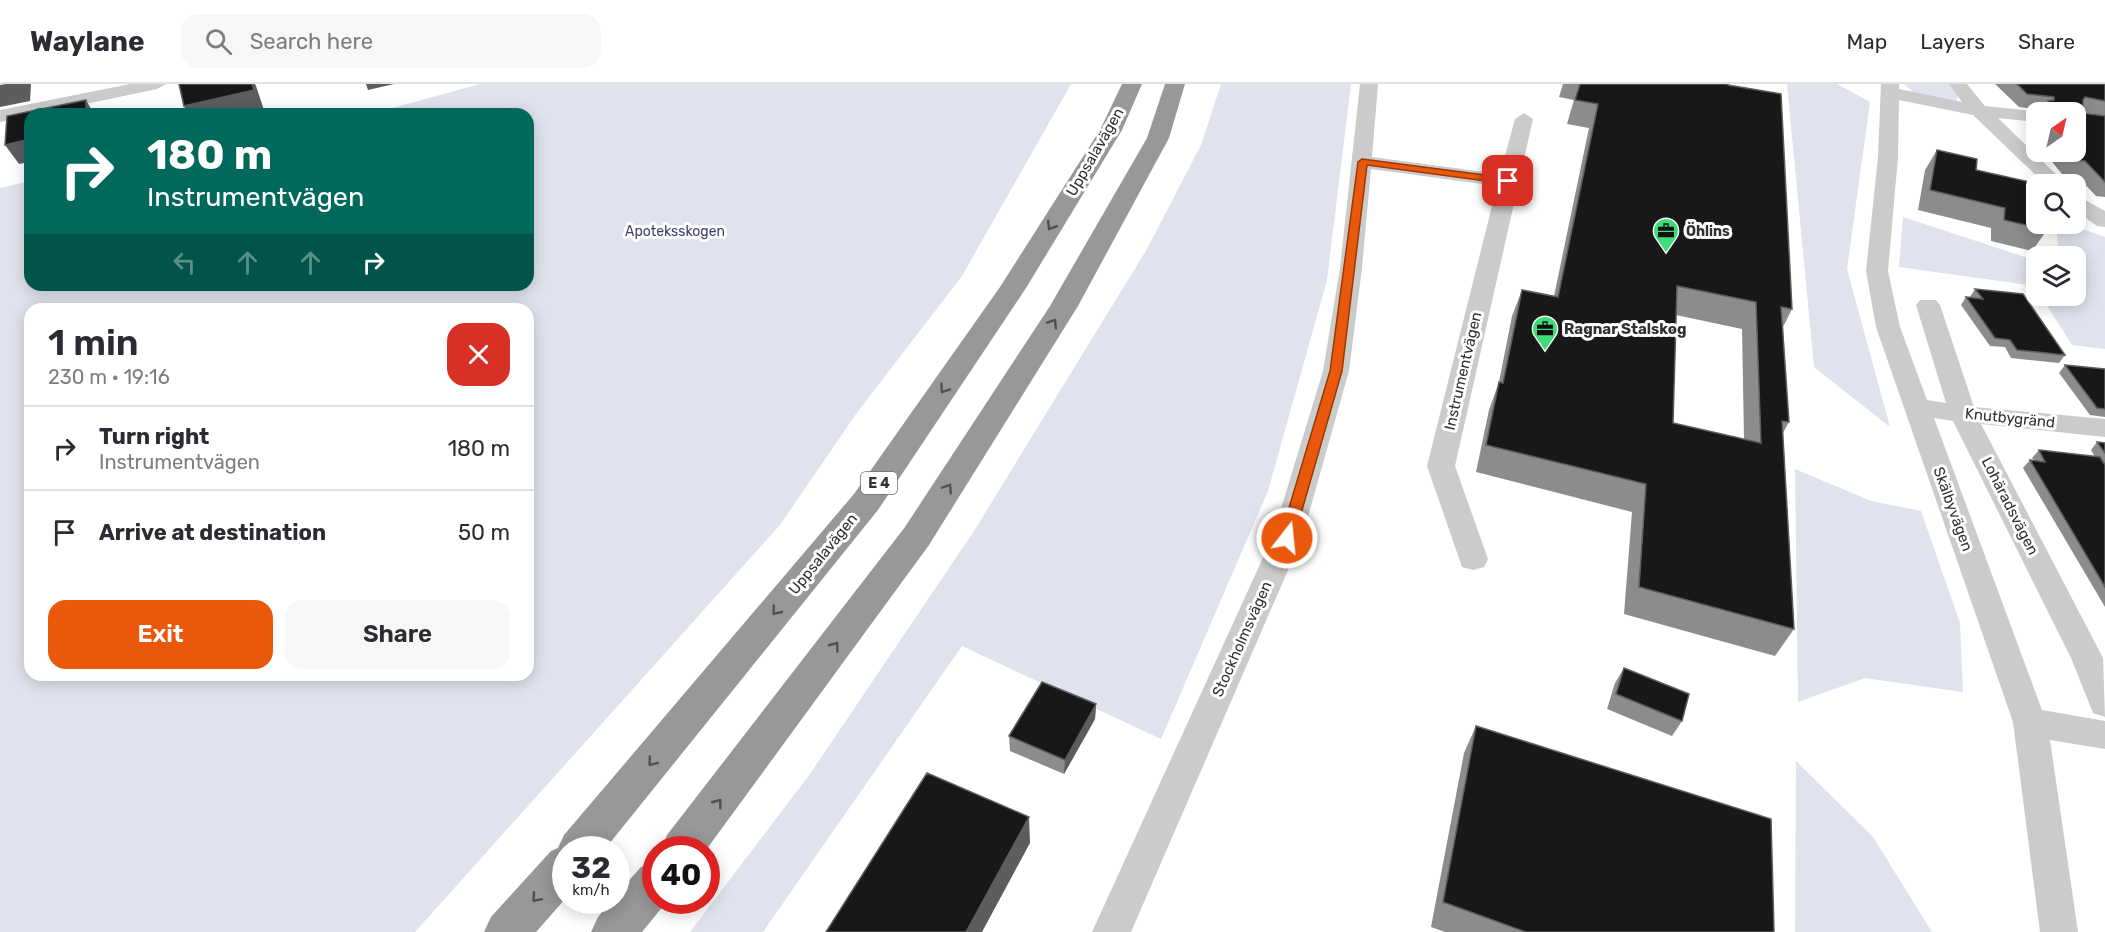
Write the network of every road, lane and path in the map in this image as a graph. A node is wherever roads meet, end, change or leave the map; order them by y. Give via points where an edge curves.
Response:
1 (157, 84) edge
2 (1132, 84) edge
3 (1176, 84) edge
4 (1370, 84) edge
5 (1958, 84) edge
6 (1889, 88) edge
7 (39, 108) edge
8 (24, 111) edge
9 (1979, 111) junction
10 (2026, 115) edge
11 (0, 116) edge
12 (1524, 119) dead end
13 (1362, 162) junction
14 (2042, 174) edge
15 (1508, 181) junction
16 (2086, 208) edge
17 (2105, 220) edge
18 (1928, 305) dead end
19 (1915, 406) junction
20 (1964, 414) junction
21 (2105, 428) edge
22 (1473, 558) dead end
23 (2105, 703) edge
24 (2031, 722) junction
25 (2105, 735) edge
26 (590, 836) edge
27 (692, 836) edge
28 (552, 881) edge
29 (642, 898) edge
30 (507, 932) edge
31 (614, 932) edge
32 (1111, 932) edge
33 (2059, 932) edge

1 - 7 street
2 -> 26 highway, Uppsalavägen / E 4 via 1111,129 1013,288 866,502
27 -> 3 highway via 916,536 1064,306 1158,138
4 - 13 street, Stockholmsvägen
5 - 9 street
6 - 9 street
6 - 19 street, Skälbyvägen via 1888,157 1877,271 1888,327
8 - 11 street
9 - 10 street
9 - 14 street
12 - 15 street, Instrumentvägen
13 - 15 street
13 - 32 street, Stockholmsvägen via 1336,371 1287,538
15 - 22 street, Instrumentvägen via 1441,466
16 - 17 street
18 - 20 street, Lohäradsvägen
19 - 20 street, Knutbygränd
19 - 24 street, Skälbyvägen
20 - 21 street, Knutbygränd
20 - 23 street, Lohäradsvägen via 2087,658
24 - 25 street
24 - 33 street, Skälbyvägen
28 -> 30 highway
29 - 31 highway

